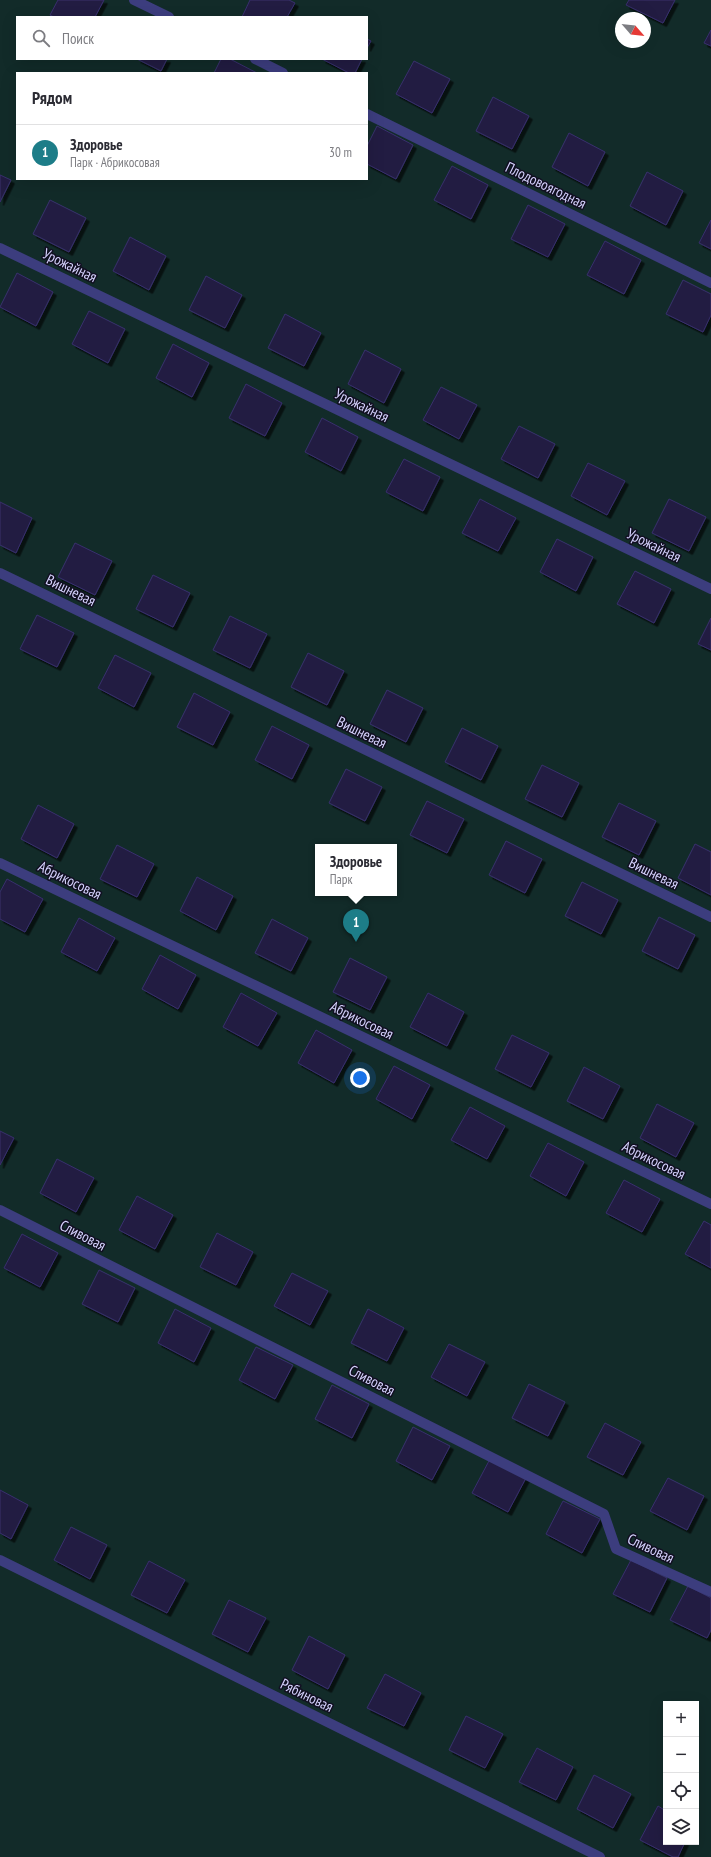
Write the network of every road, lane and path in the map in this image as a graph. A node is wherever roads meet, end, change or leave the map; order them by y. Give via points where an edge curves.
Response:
1 (134, 0) edge
2 (167, 16) edge
3 (257, 60) edge
4 (281, 72) edge
5 (368, 114) edge
6 (0, 248) edge
7 (711, 283) edge
8 (0, 573) edge
9 (711, 589) edge
10 (0, 863) edge
11 (711, 918) edge
12 (711, 1204) edge
13 (0, 1210) edge
14 (0, 1560) edge
15 (711, 1592) edge
16 (600, 1857) edge

1 - 2 street
3 - 4 street
5 - 7 street, Плодовоягодная
6 - 9 street, Урожайная
8 - 11 street, Вишневая
10 - 12 street, Абрикосовая
13 - 15 street, Сливовая via 604,1514 616,1549
14 - 16 street, Рябиновая

